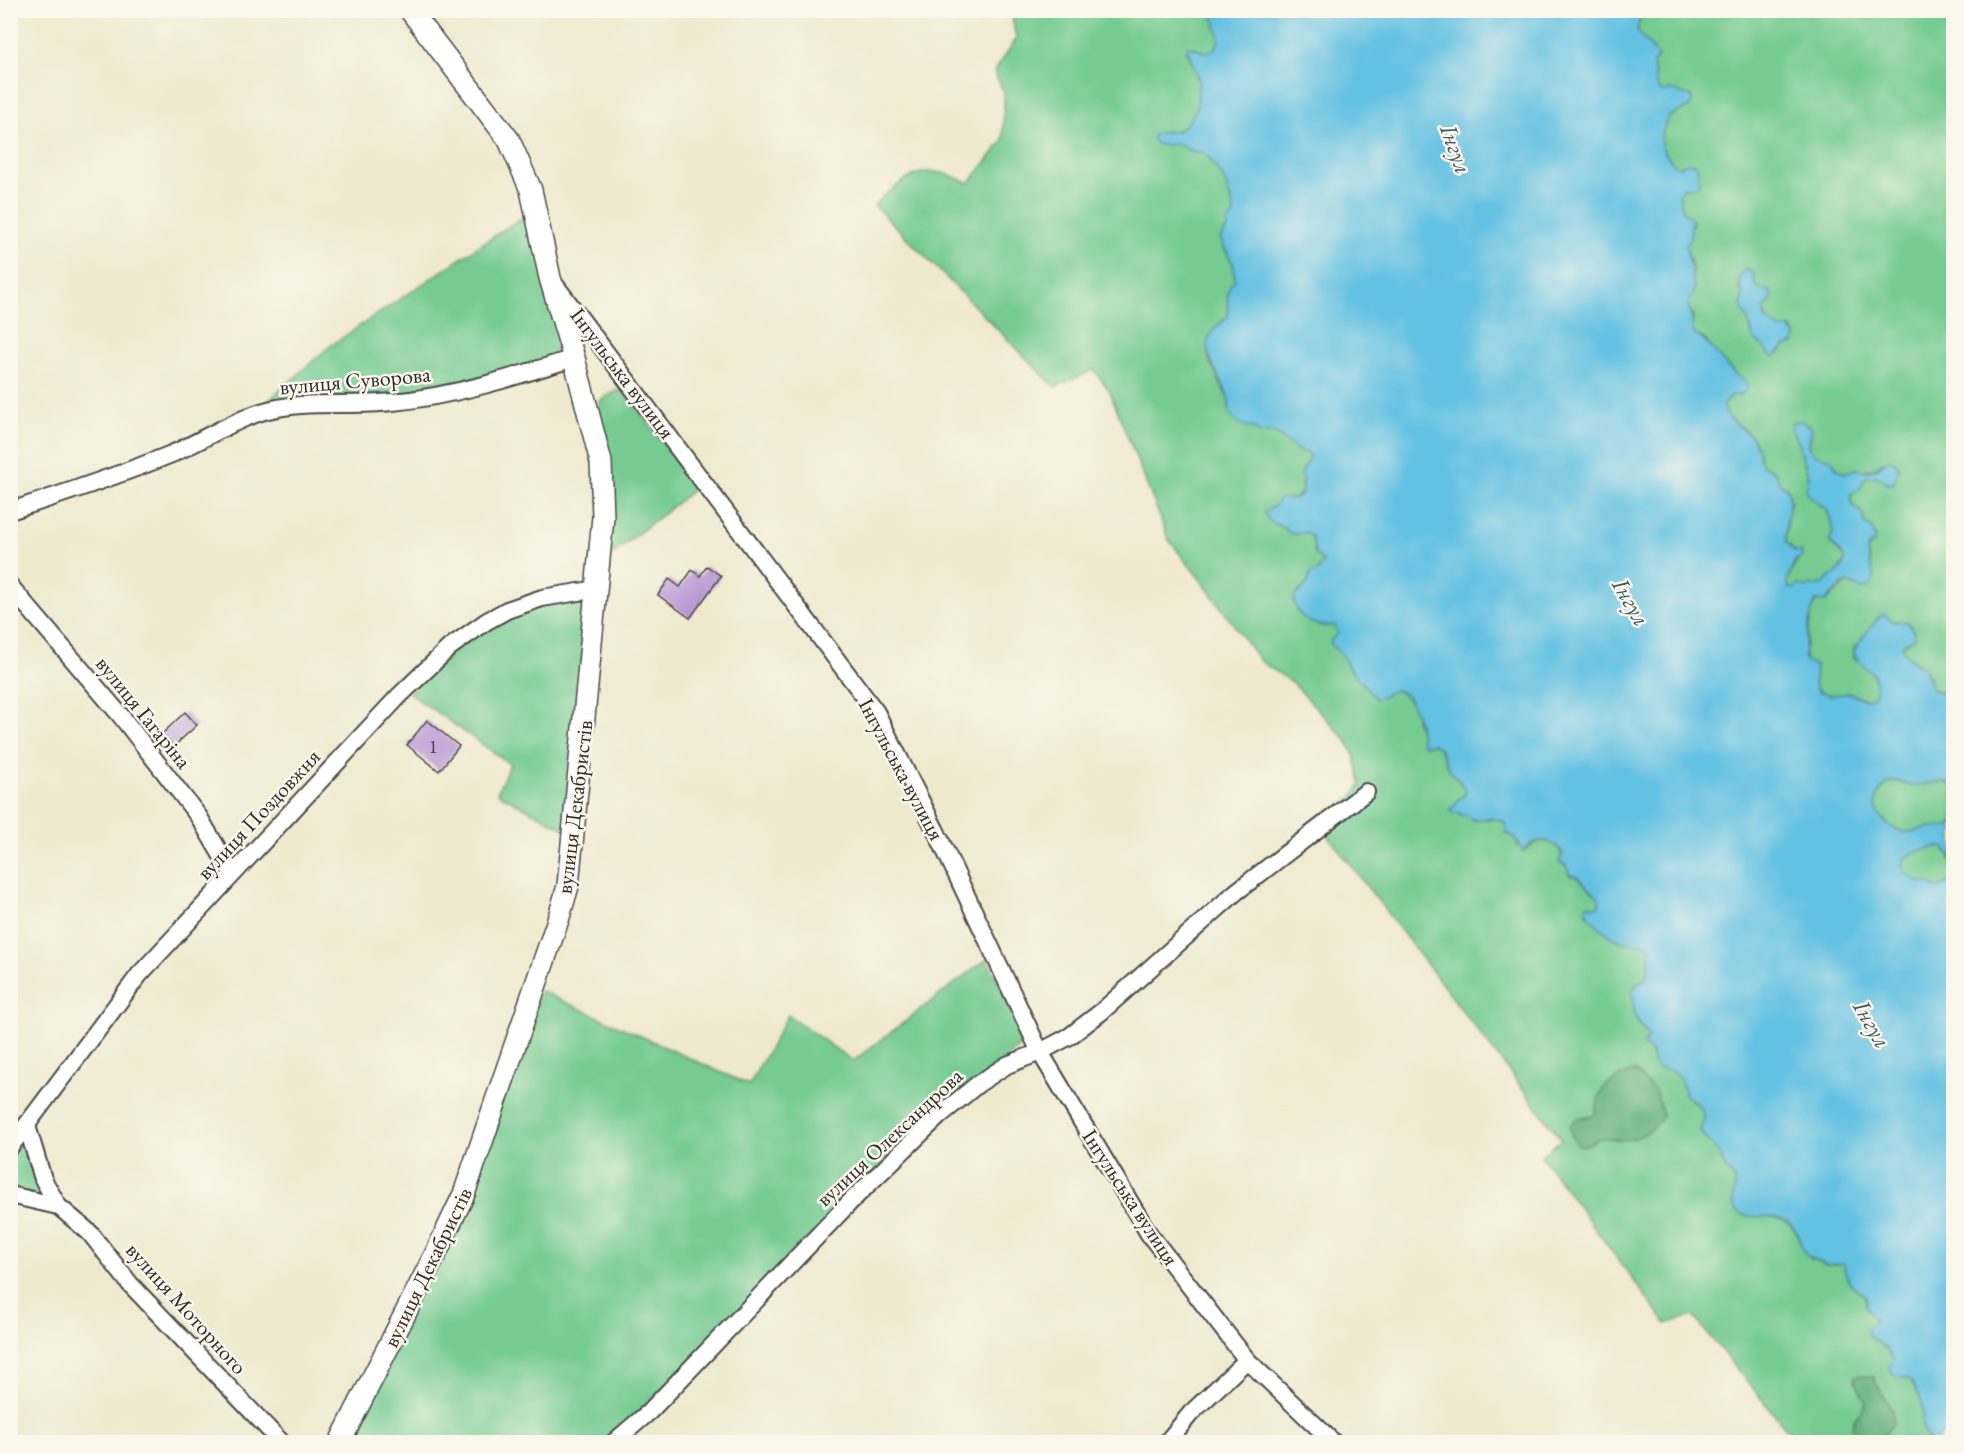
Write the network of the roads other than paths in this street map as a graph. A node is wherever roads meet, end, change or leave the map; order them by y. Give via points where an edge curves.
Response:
1 (410, 10) edge
2 (550, 278) junction
3 (574, 358) junction
4 (10, 511) edge
5 (10, 586) edge
6 (597, 590) junction
7 (1366, 792) dead end
8 (232, 873) junction
9 (1040, 1052) junction
10 (27, 1126) junction
11 (10, 1147) edge
12 (10, 1195) edge
13 (58, 1206) junction
14 (1247, 1360) junction
15 (281, 1443) edge
16 (340, 1443) edge
17 (614, 1443) edge
18 (1167, 1443) edge
19 (1333, 1443) edge

1 - 2 street, Інгульська вулиця via 509,140 531,190
2 - 3 street, вулиця Декабристів
2 - 9 street, Інгульська вулиця via 876,712
3 - 4 street, вулиця Суворова via 497,383 432,396 392,402 295,405 261,412 108,479
3 - 6 street, вулиця Декабристів via 601,462 603,517
5 - 8 street, вулиця Гагаріна via 121,716 199,818
6 - 8 street, вулиця Поздовжня via 542,598 507,610 450,647
6 - 16 street, вулиця Декабристів via 568,886 559,917 464,1194
7 - 9 street, вулиця Олександрова via 1236,892 1101,1012 1070,1036
8 - 10 street, вулиця Поздовжня via 139,975
9 - 14 street, Інгульська вулиця via 1149,1234
9 - 17 street, вулиця Олександрова via 1007,1065 939,1116
10 - 11 street, вулиця Поздовжня
10 - 13 street, вулиця Моторного via 43,1179
12 - 13 street, вулиця Моторного
13 - 15 street, вулиця Моторного via 90,1233 130,1284
14 - 18 street via 1191,1413
14 - 19 street, Інгульська вулиця

